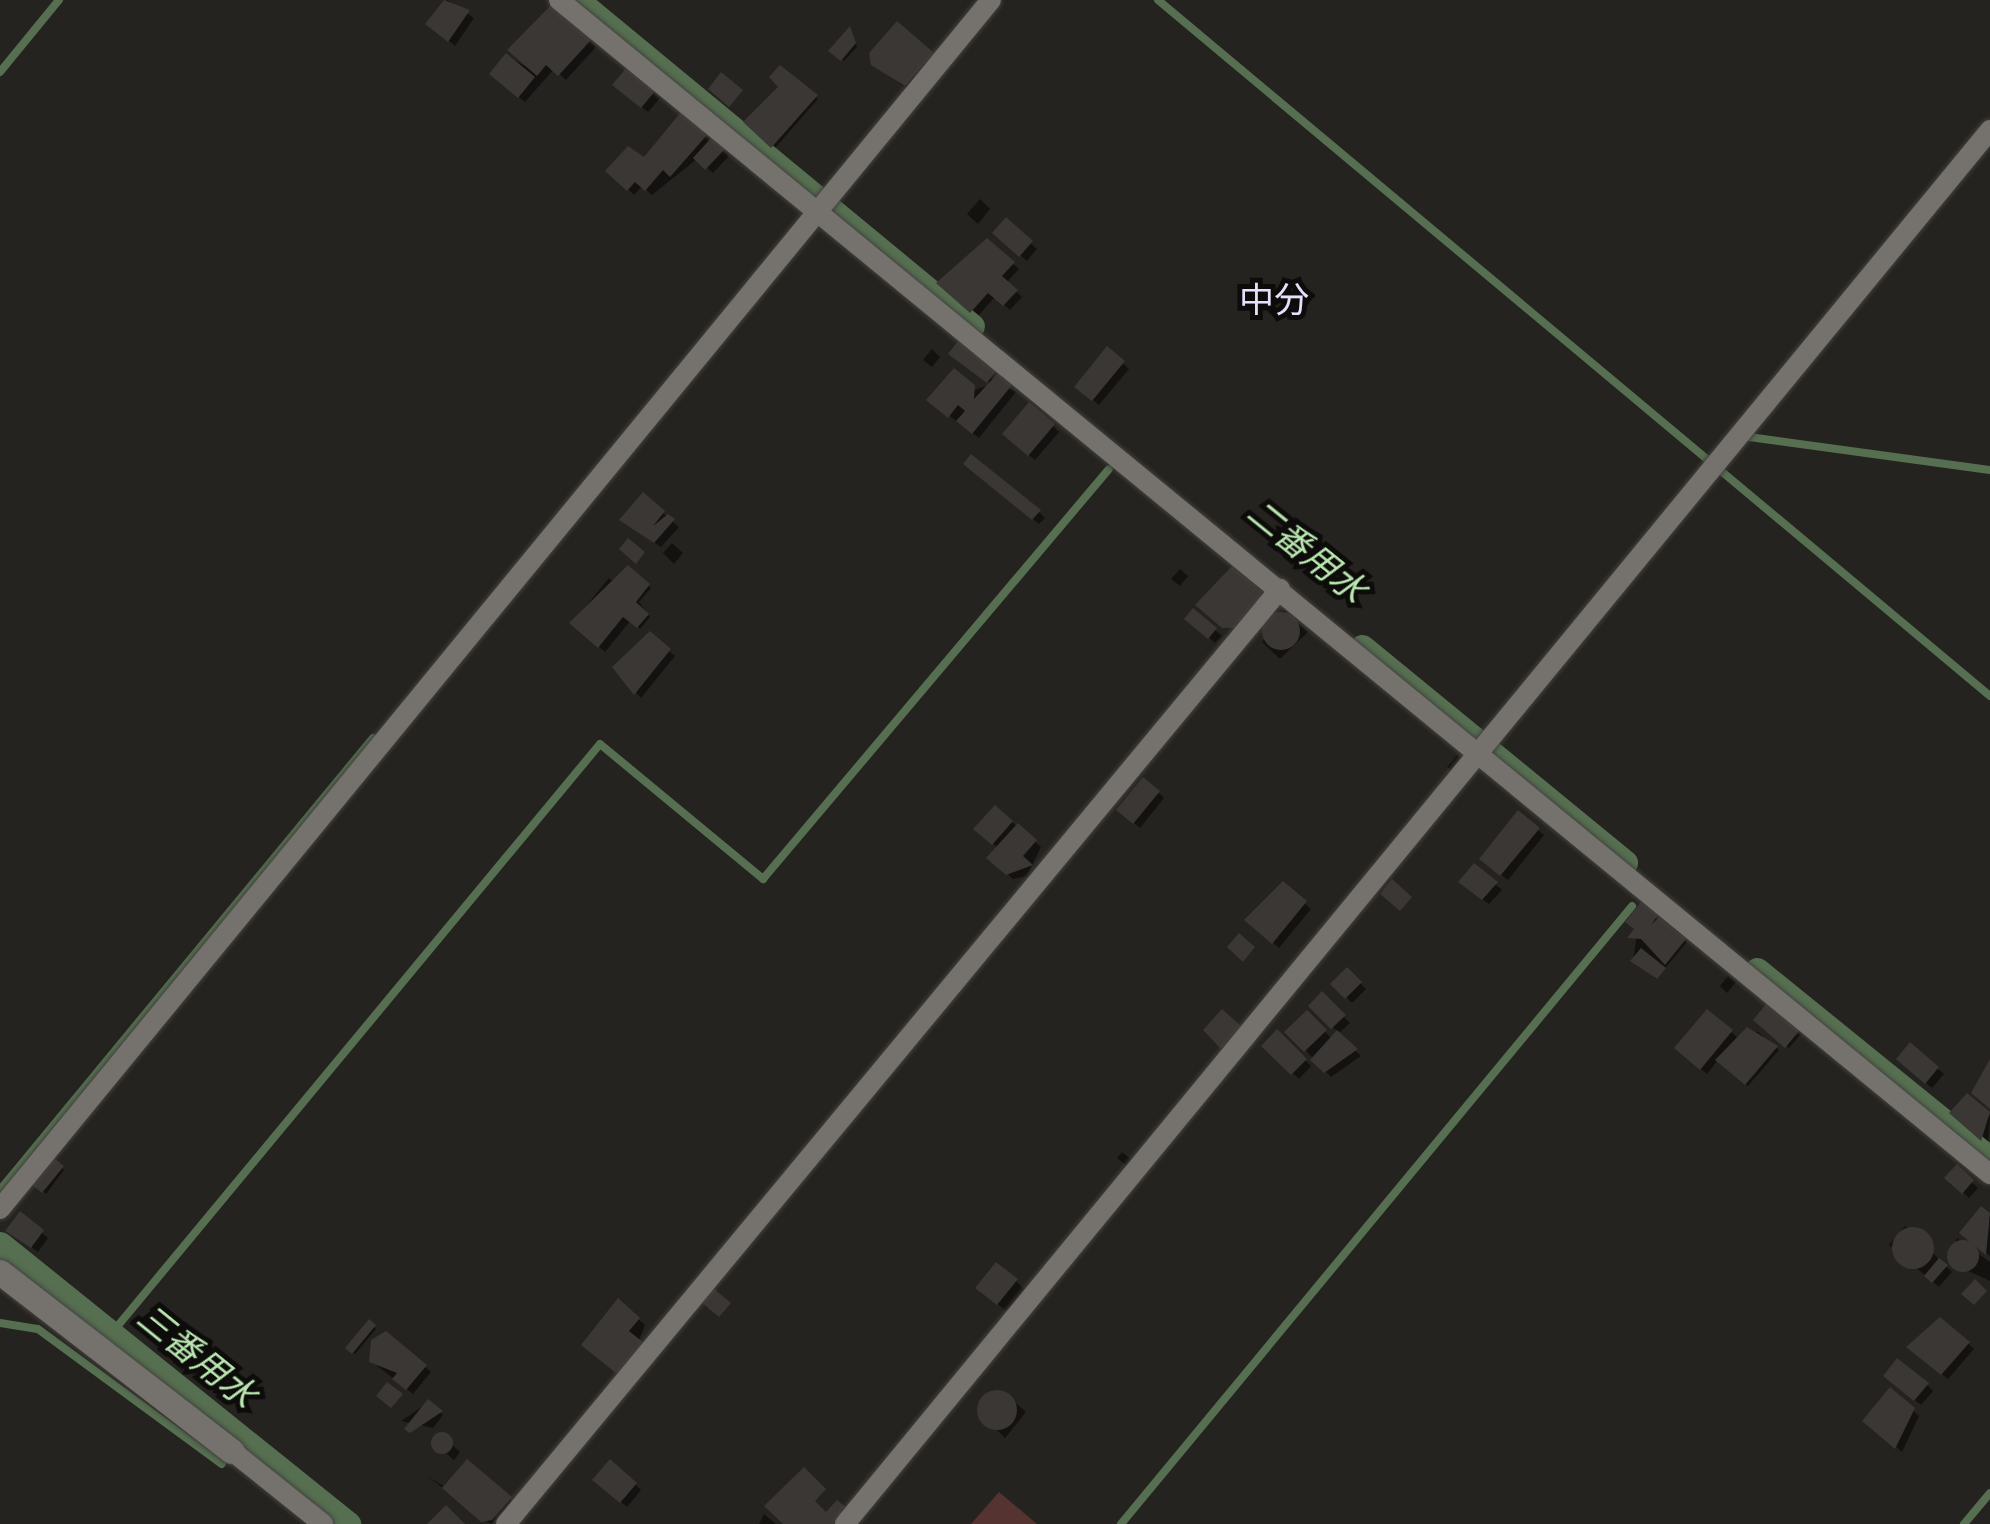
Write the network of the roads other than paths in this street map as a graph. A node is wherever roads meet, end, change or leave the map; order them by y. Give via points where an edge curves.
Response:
1 (559, 0) edge
2 (991, 0) edge
3 (1990, 130) edge
4 (824, 207) junction
5 (1280, 589) junction
6 (1485, 750) junction
7 (1990, 1174) edge
8 (0, 1209) edge
9 (0, 1272) edge
10 (232, 1451) joint
11 (322, 1524) edge
12 (506, 1524) edge
13 (845, 1524) edge

1 - 4 street
2 - 4 street
3 - 6 street
4 - 5 street
4 - 8 street
5 - 6 street
5 - 12 street
6 - 7 street
6 - 13 street
9 - 10 street
10 - 11 street

